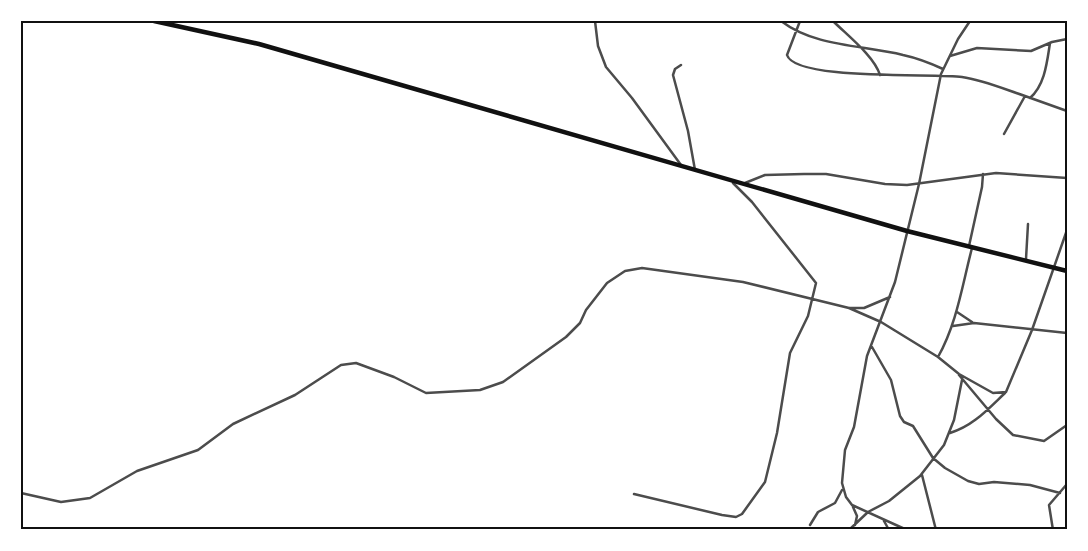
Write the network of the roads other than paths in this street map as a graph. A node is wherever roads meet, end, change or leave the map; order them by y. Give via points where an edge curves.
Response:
1 (154, 21) edge
2 (595, 21) edge
3 (781, 21) edge
4 (800, 21) edge
5 (833, 21) edge
6 (970, 21) edge
7 (796, 32) junction
8 (1067, 39) edge
9 (1050, 43) junction
10 (857, 46) junction
11 (949, 56) junction
12 (681, 65) dead end
13 (943, 69) junction
14 (941, 74) junction
15 (880, 75) junction
16 (1025, 96) junction
17 (1030, 98) junction
18 (1067, 111) edge
19 (1004, 134) dead end
20 (681, 165) junction
21 (694, 170) junction
22 (983, 174) junction
23 (1067, 178) edge
24 (730, 179) junction
25 (745, 183) junction
26 (919, 184) junction
27 (1028, 224) dead end
28 (1067, 230) edge
29 (907, 231) junction
30 (970, 248) junction
31 (1026, 261) junction
32 (1053, 268) junction
33 (1067, 271) edge
34 (891, 296) junction
35 (813, 300) junction
36 (849, 308) junction
37 (957, 312) junction
38 (881, 322) junction
39 (974, 323) junction
40 (953, 326) junction
41 (1032, 330) junction
42 (1067, 333) edge
43 (871, 345) junction
44 (938, 357) junction
45 (959, 374) junction
46 (962, 380) junction
47 (1006, 392) junction
48 (987, 410) junction
49 (1067, 425) edge
50 (950, 433) junction
51 (933, 458) junction
52 (922, 474) junction
53 (1067, 484) edge
54 (843, 489) junction
55 (21, 492) edge
56 (1060, 493) junction
57 (634, 494) dead end
58 (852, 505) junction
59 (868, 512) junction
60 (884, 520) junction
61 (810, 525) dead end
62 (853, 528) junction
63 (849, 530) edge
64 (888, 530) edge
65 (907, 530) edge
66 (936, 530) edge
67 (1053, 530) edge

1 - 20 main road via 259,44
2 - 20 street via 598,46 606,67
3 - 7 street
4 - 7 street
5 - 10 street
6 - 11 street
7 - 10 street
7 - 15 street via 787,55 793,63 835,72
8 - 9 street
9 - 11 street via 1032,51 977,48
9 - 17 street via 1043,77
10 - 13 street via 902,54
10 - 15 street via 871,57
11 - 13 street
12 - 21 street via 675,68 673,75 688,131
13 - 14 street
14 - 15 street
14 - 16 street via 964,77
14 - 26 street
16 - 17 street
16 - 19 street
17 - 18 street
20 - 21 main road
21 - 24 main road
22 - 23 street
22 - 26 street
22 - 30 street
24 - 25 main road
24 - 35 street via 815,279 817,287
25 - 26 street via 765,175 826,174 885,184
25 - 29 main road
26 - 29 street
27 - 31 street
28 - 32 street
29 - 30 main road
29 - 34 street
30 - 31 main road
30 - 37 street
31 - 32 main road
32 - 33 main road
32 - 41 street
34 - 36 street via 864,308
34 - 38 street
35 - 36 street
35 - 55 street via 716,277 633,268 607,283 580,323 566,337 504,382 480,390 426,394 394,377 356,363 341,365 295,394 233,424 198,450 137,471 90,498 61,502
35 - 57 street via 790,353 765,482 742,514 722,516
36 - 38 street
37 - 39 street
37 - 40 street
38 - 43 street
38 - 44 street
39 - 40 street
39 - 41 street
40 - 44 street
41 - 42 street
41 - 47 street
43 - 51 street via 891,380 900,416 913,426
43 - 54 street via 846,450
44 - 45 street
45 - 46 street
45 - 47 street via 993,393
46 - 48 street
46 - 50 street
47 - 48 street
48 - 49 street via 1013,435 1040,442
48 - 50 street via 966,427
50 - 51 street
51 - 52 street
51 - 56 street via 968,481 1030,485
52 - 59 street via 889,501
52 - 66 street
53 - 56 street
54 - 58 street
54 - 61 street via 840,498 818,512
56 - 67 street via 1049,505
58 - 59 street
58 - 62 street via 857,516
59 - 60 street
59 - 62 street
60 - 64 street
60 - 65 street
62 - 63 street

